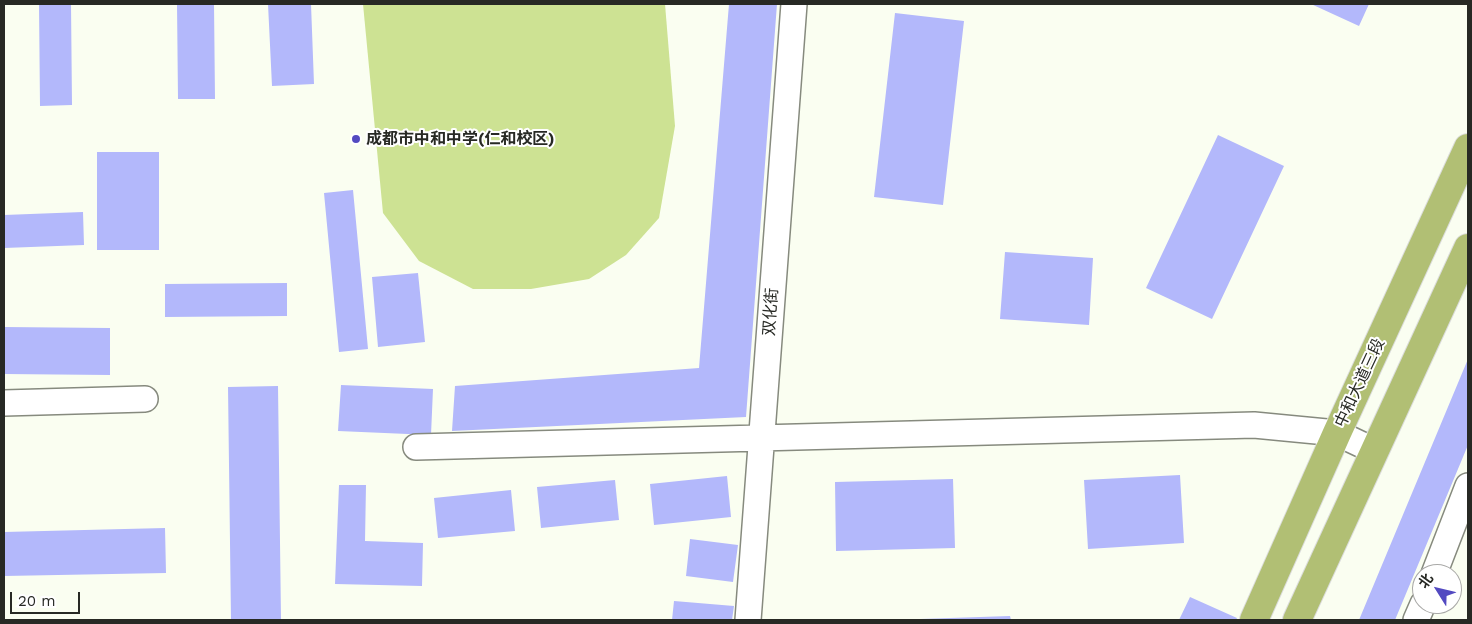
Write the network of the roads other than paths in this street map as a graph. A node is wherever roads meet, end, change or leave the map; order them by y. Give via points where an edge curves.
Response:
1 (794, 4) edge
2 (1468, 148) edge
3 (1468, 248) edge
4 (145, 399) dead end
5 (4, 403) edge
6 (1337, 433) junction
7 (762, 439) junction
8 (416, 447) dead end
9 (1375, 451) junction
10 (1468, 486) edge
11 (1438, 564) edge
12 (748, 620) edge
13 (1254, 620) edge
14 (1297, 620) edge

1 - 7 street, 双化街
2 - 6 main road, 中和大道三段
3 - 9 main road
4 - 5 street
6 - 7 street via 1254,425
6 - 9 street
6 - 13 main road, 中和大道三段
7 - 8 street
7 - 12 street, 双化街
9 - 14 main road
10 - 11 street

